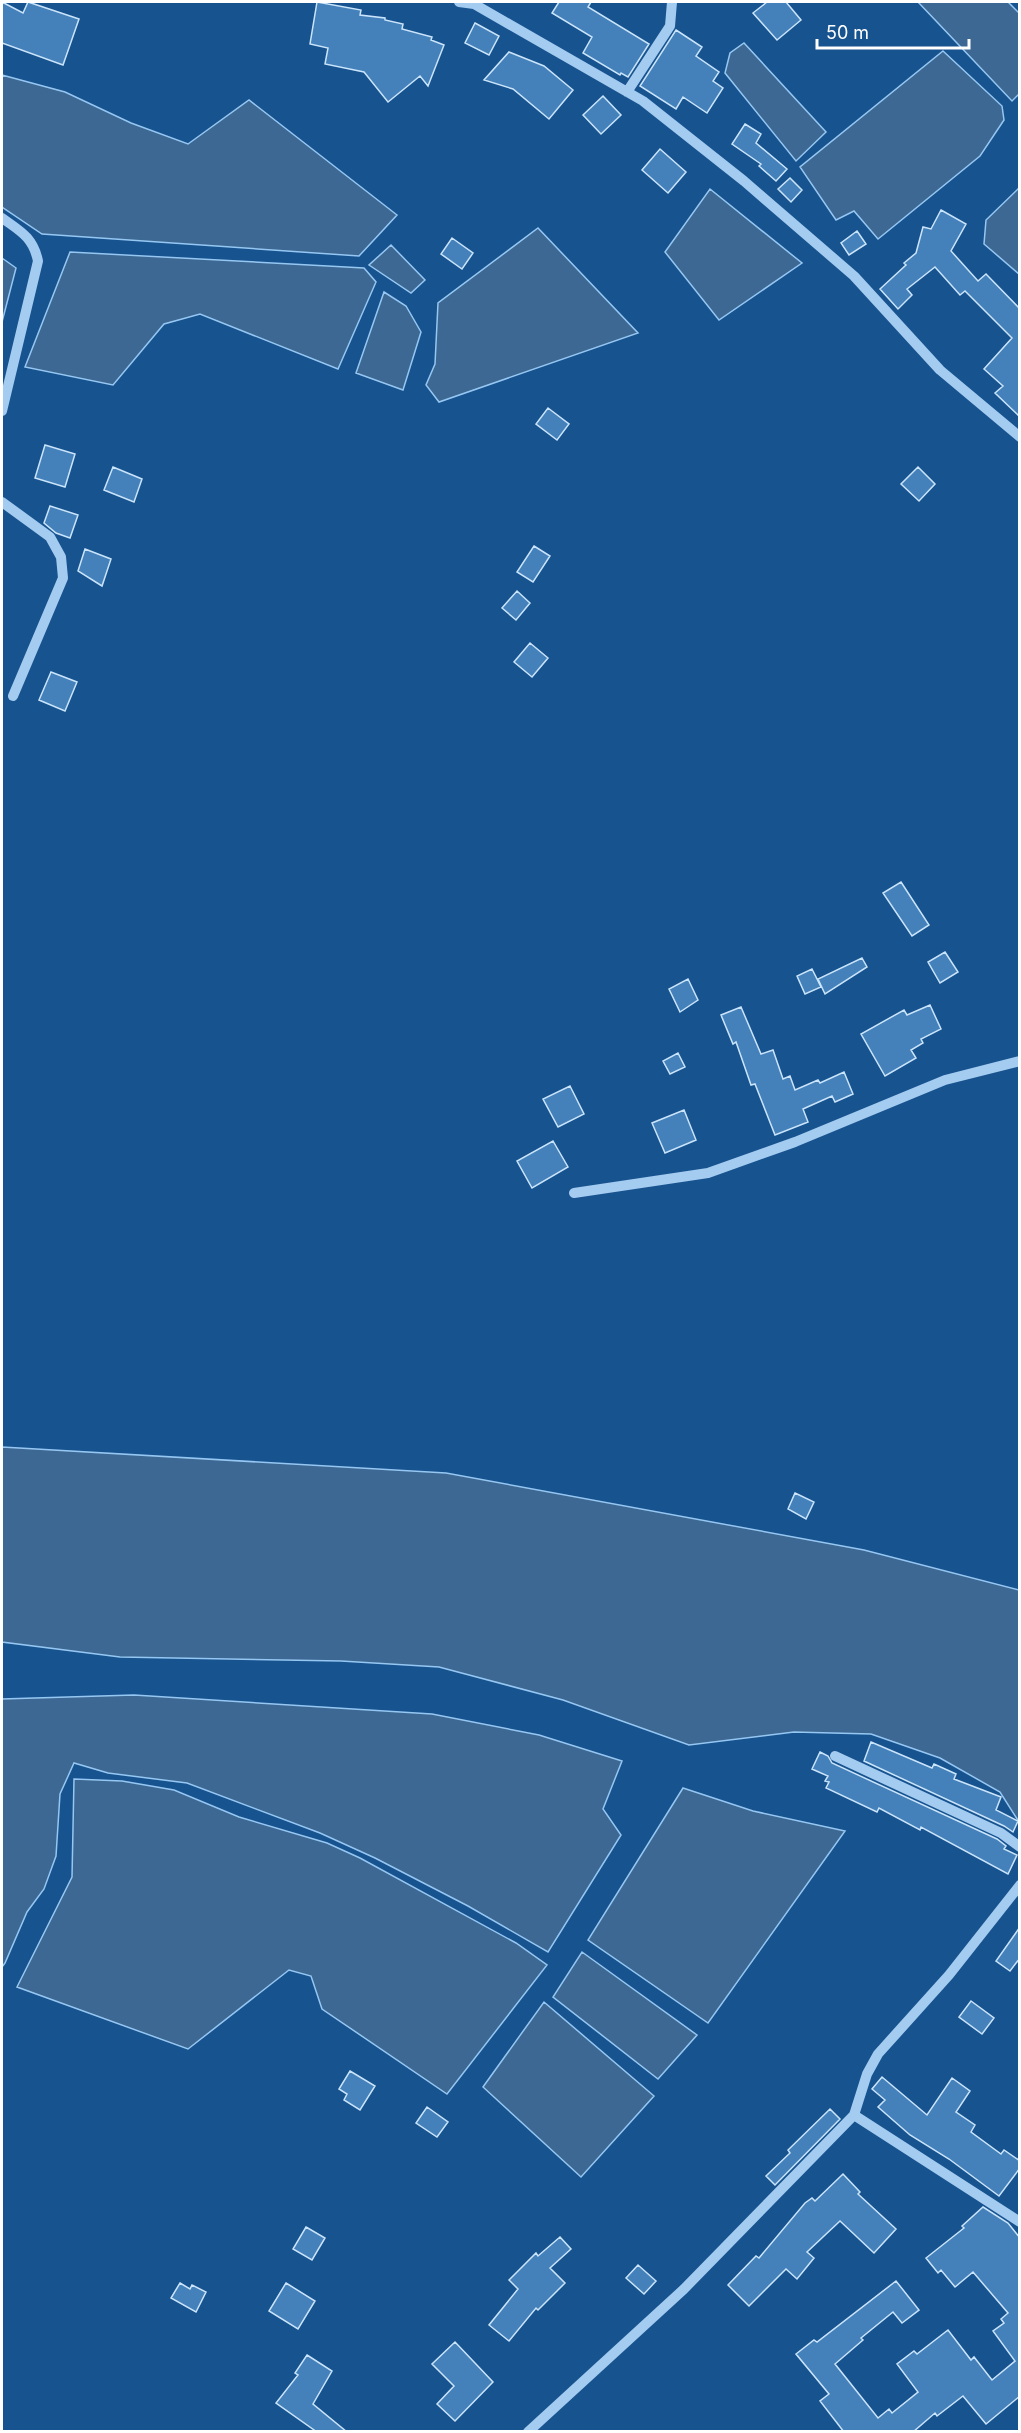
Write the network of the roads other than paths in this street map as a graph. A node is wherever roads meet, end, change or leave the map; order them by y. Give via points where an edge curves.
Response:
1 (459, 2) edge
2 (672, 2) edge
3 (627, 92) junction
4 (2, 218) edge
5 (2, 411) edge
6 (1020, 437) edge
7 (2, 502) edge
8 (13, 696) dead end
9 (1020, 1061) edge
10 (574, 1193) dead end
11 (835, 1756) dead end
12 (1020, 1847) edge
13 (1020, 1885) edge
14 (854, 2115) junction
15 (1020, 2222) edge
16 (528, 2432) edge

1 - 3 street via 474,4
2 - 3 street via 669,26
3 - 6 street via 744,181 854,276 940,370
4 - 5 street via 25,235 35,247 38,261
7 - 8 street via 50,537 61,557 63,578
9 - 10 street via 945,1080 708,1173
11 - 12 street via 1001,1833
13 - 14 street via 949,1975 878,2054
14 - 15 street
14 - 16 street via 684,2289

